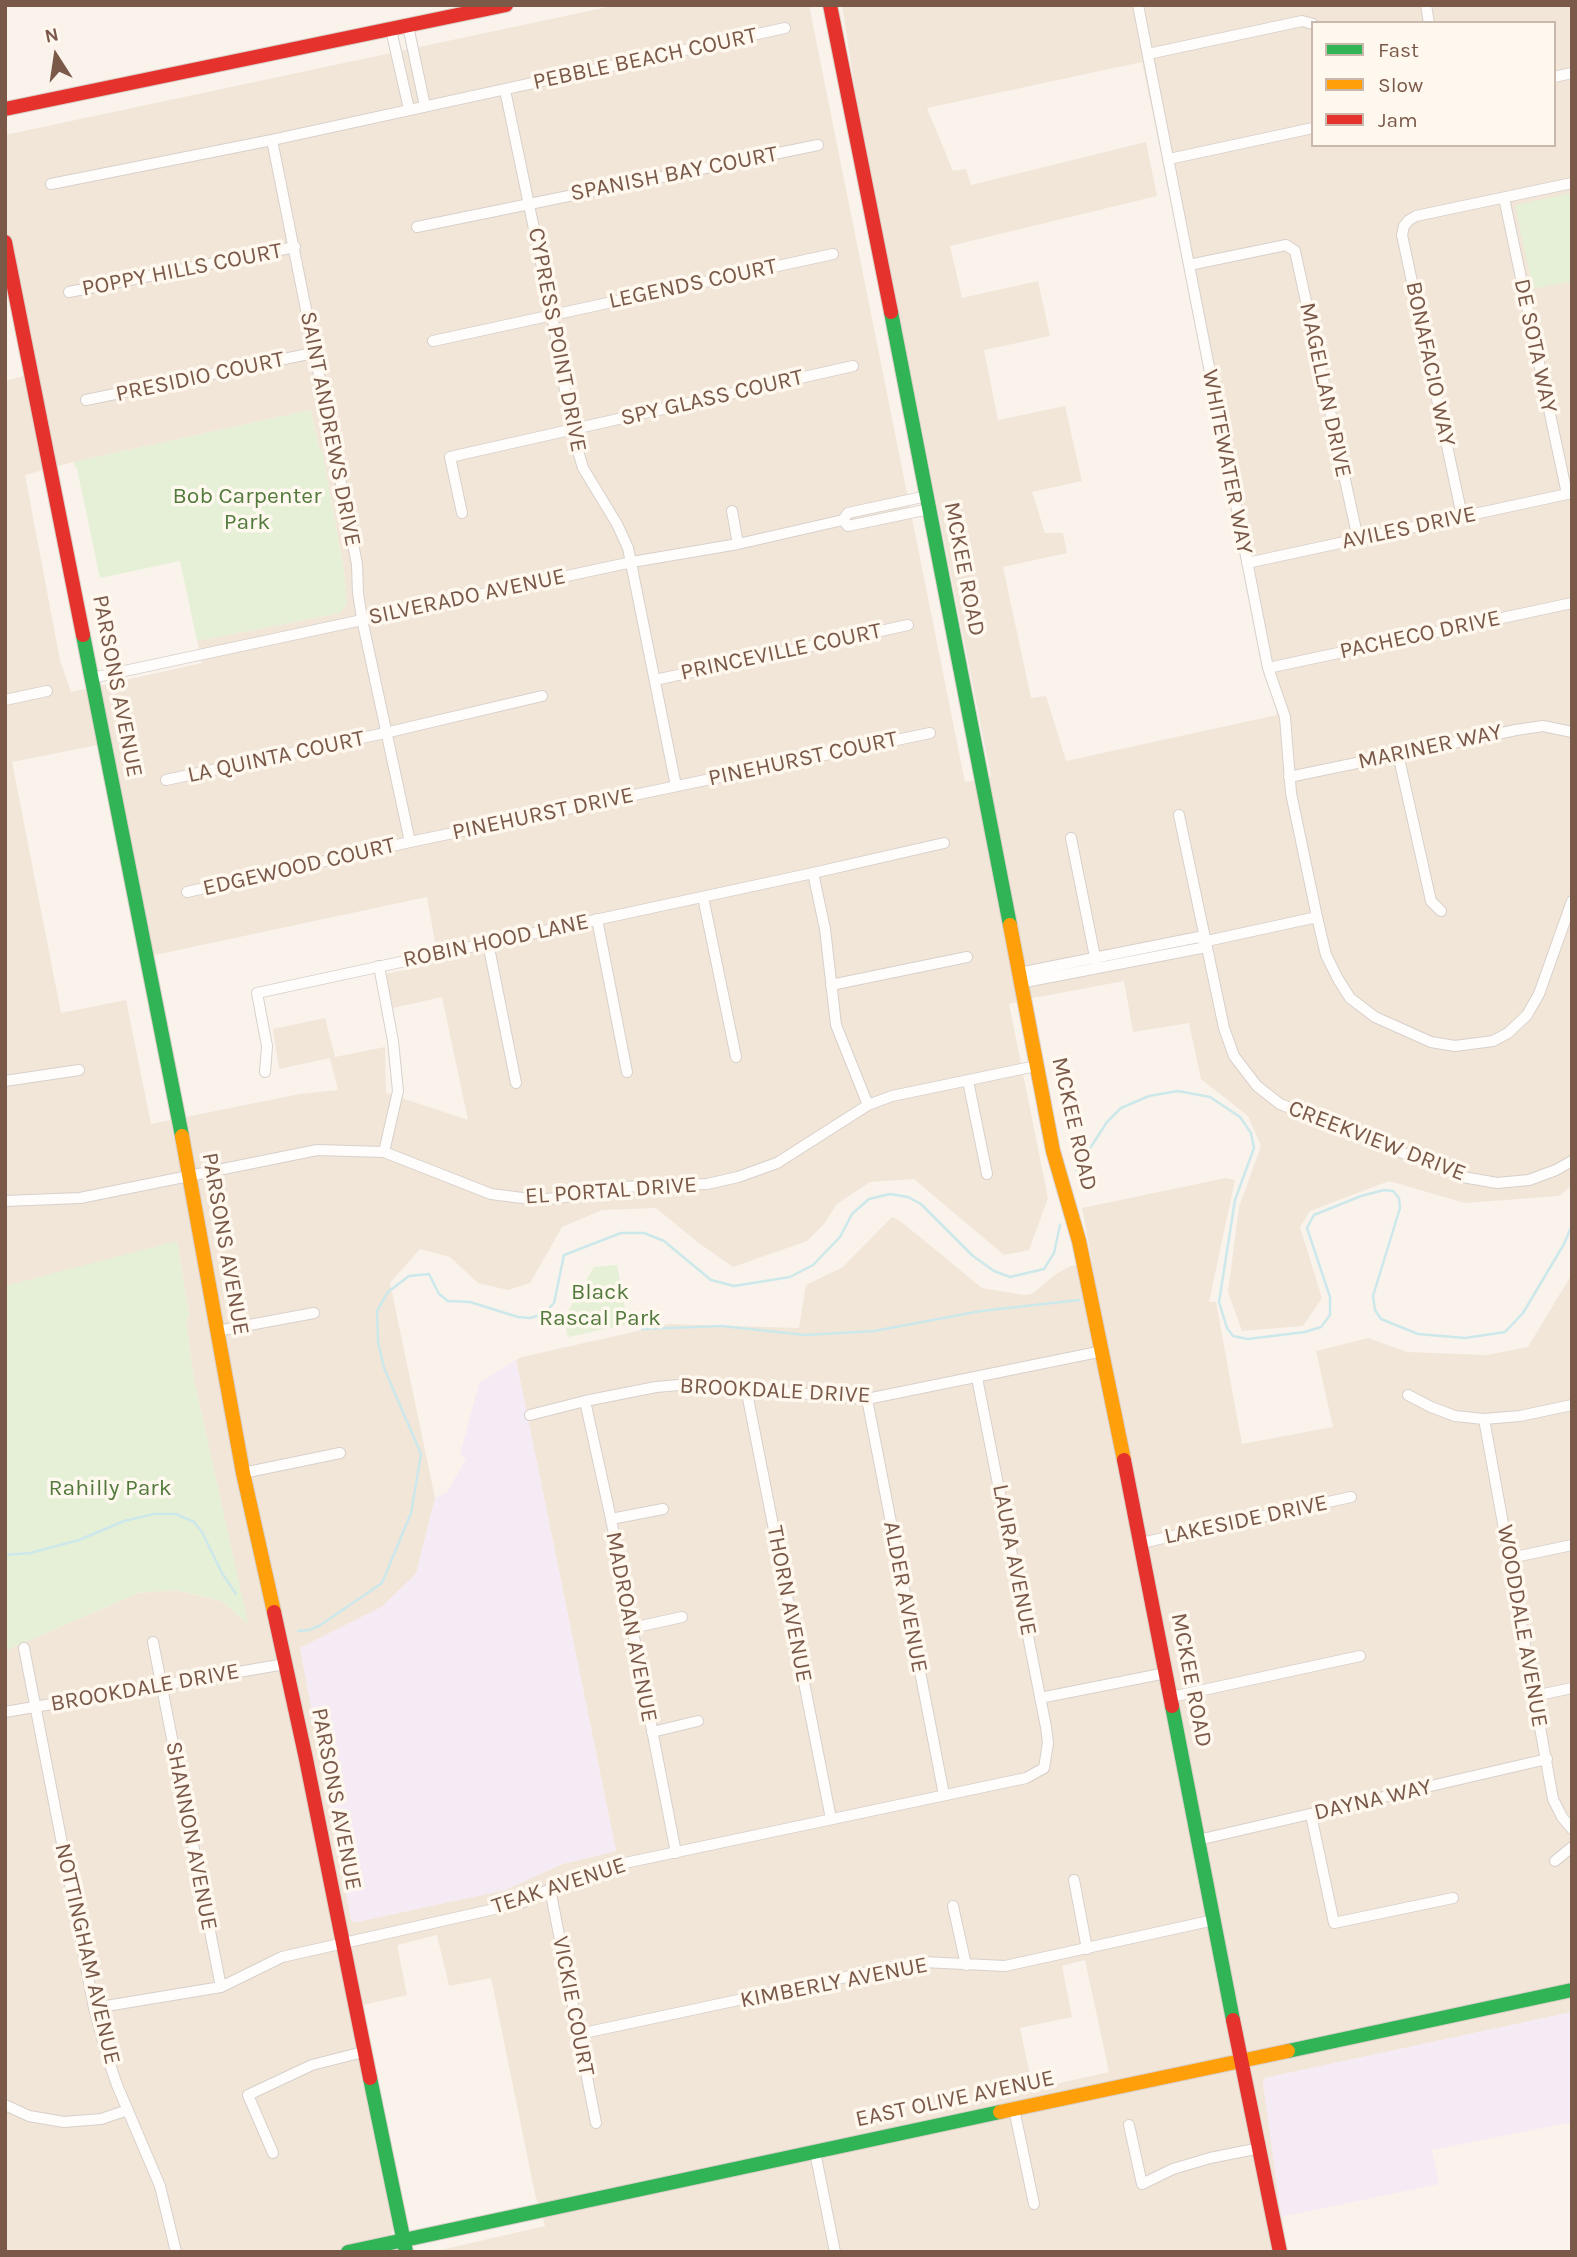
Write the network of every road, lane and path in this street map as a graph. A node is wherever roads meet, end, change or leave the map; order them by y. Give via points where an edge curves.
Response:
1 (506, 5) edge
2 (830, 5) edge
3 (1138, 5) edge
4 (1311, 24) edge
5 (408, 26) junction
6 (785, 28) dead end
7 (391, 30) junction
8 (1148, 54) junction
9 (505, 90) junction
10 (425, 106) junction
11 (5, 109) edge
12 (409, 109) junction
13 (1311, 128) edge
14 (272, 140) junction
15 (818, 145) dead end
16 (1169, 159) junction
17 (1572, 183) edge
18 (51, 184) dead end
19 (1504, 198) junction
20 (529, 203) junction
21 (416, 227) dead end
22 (5, 242) edge
23 (295, 247) junction
24 (833, 254) dead end
25 (1189, 265) junction
26 (69, 292) dead end
27 (552, 315) junction
28 (433, 341) dead end
29 (313, 353) junction
30 (853, 366) dead end
31 (86, 400) dead end
32 (572, 431) junction
33 (1569, 494) edge
34 (928, 502) junction
35 (732, 511) dead end
36 (462, 513) dead end
37 (1462, 516) junction
38 (1358, 539) junction
39 (738, 544) junction
40 (632, 562) junction
41 (1247, 563) junction
42 (1572, 603) edge
43 (362, 620) junction
44 (908, 625) dead end
45 (1268, 668) junction
46 (92, 678) junction
47 (655, 680) junction
48 (47, 691) dead end
49 (542, 696) dead end
50 (5, 700) edge
51 (1572, 732) edge
52 (386, 733) junction
53 (930, 733) dead end
54 (1398, 754) junction
55 (1289, 777) junction
56 (166, 780) dead end
57 (676, 786) junction
58 (1179, 816) dead end
59 (1071, 838) dead end
60 (410, 842) junction
61 (944, 843) dead end
62 (813, 873) junction
63 (187, 892) dead end
64 (703, 897) junction
65 (1572, 901) edge
66 (1441, 911) dead end
67 (1317, 917) junction
68 (597, 919) junction
69 (1207, 941) junction
70 (488, 943) junction
71 (967, 957) dead end
72 (1097, 963) junction
73 (379, 966) junction
74 (1019, 978) junction
75 (831, 985) junction
76 (736, 1057) dead end
77 (1036, 1066) junction
78 (79, 1070) dead end
79 (627, 1072) dead end
80 (265, 1073) dead end
81 (5, 1081) edge
82 (968, 1081) junction
83 (516, 1083) dead end
84 (867, 1105) junction
85 (383, 1152) junction
86 (1572, 1161) edge
87 (987, 1174) dead end
88 (190, 1175) junction
89 (5, 1201) edge
90 (314, 1313) dead end
91 (217, 1331) junction
92 (1103, 1351) junction
93 (977, 1378) junction
94 (746, 1388) junction
95 (1408, 1395) dead end
96 (867, 1399) junction
97 (585, 1401) junction
98 (1572, 1405) edge
99 (530, 1415) dead end
100 (1484, 1419) junction
101 (340, 1454) dead end
102 (243, 1473) junction
103 (1351, 1497) dead end
104 (663, 1509) dead end
105 (611, 1519) junction
106 (1141, 1543) junction
107 (1572, 1545) edge
108 (1510, 1558) junction
109 (682, 1617) dead end
110 (632, 1628) junction
111 (153, 1642) dead end
112 (24, 1648) dead end
113 (1360, 1656) dead end
114 (285, 1664) junction
115 (1167, 1674) junction
116 (162, 1686) junction
117 (1572, 1689) edge
118 (1171, 1696) junction
119 (1534, 1696) junction
120 (1040, 1698) junction
121 (34, 1707) junction
122 (5, 1712) edge
123 (698, 1721) dead end
124 (652, 1732) junction
125 (1048, 1743) joint
126 (1547, 1759) junction
127 (944, 1795) junction
128 (1311, 1815) junction
129 (831, 1819) junction
130 (1572, 1829) edge
131 (1198, 1840) junction
132 (1572, 1847) edge
133 (676, 1853) junction
134 (1555, 1861) dead end
135 (1074, 1880) dead end
136 (550, 1889) junction
137 (1453, 1898) dead end
138 (953, 1906) dead end
139 (1214, 1920) junction
140 (341, 1942) junction
141 (1087, 1949) junction
142 (966, 1965) junction
143 (221, 1987) junction
144 (1572, 1990) edge
145 (94, 2008) junction
146 (579, 2034) junction
147 (363, 2052) junction
148 (1241, 2060) junction
149 (5, 2105) edge
150 (1014, 2109) junction
151 (128, 2110) junction
152 (596, 2123) dead end
153 (1129, 2125) dead end
154 (1260, 2148) junction
155 (815, 2152) junction
156 (273, 2153) dead end
157 (1034, 2204) dead end
158 (405, 2246) edge
159 (176, 2252) edge
160 (348, 2252) edge
161 (835, 2252) edge
162 (1280, 2252) edge

1 - 5 street
2 - 34 street, MCKEE ROAD
3 - 8 street, WHITEWATER WAY
4 - 8 street
5 - 7 street
5 - 10 street
6 - 9 street, PEBBLE BEACH COURT
7 - 11 street
7 - 12 street
8 - 16 street, WHITEWATER WAY
9 - 10 street, PEBBLE BEACH COURT
9 - 20 street, CYPRESS POINT DRIVE
10 - 12 street, PEBBLE BEACH COURT
12 - 14 street, PEBBLE BEACH COURT
13 - 16 street
14 - 18 street, PEBBLE BEACH COURT
14 - 23 street, SAINT ANDREWS DRIVE
15 - 20 street, SPANISH BAY COURT
16 - 25 street, WHITEWATER WAY
17 - 19 street
19 - 33 street, DE SOTA WAY
19 - 37 street, BONAFACIO WAY via 1416,216 1404,226 1402,235
20 - 21 street, SPANISH BAY COURT
20 - 27 street, CYPRESS POINT DRIVE
22 - 46 street, PARSONS AVENUE
23 - 26 street, POPPY HILLS COURT
23 - 29 street, SAINT ANDREWS DRIVE
24 - 27 street, LEGENDS COURT
25 - 38 street, MAGELLAN DRIVE via 1286,245 1295,251
25 - 41 street, WHITEWATER WAY
27 - 28 street, LEGENDS COURT
27 - 32 street, CYPRESS POINT DRIVE
29 - 31 street, PRESIDIO COURT
29 - 43 street, SAINT ANDREWS DRIVE via 357,564
30 - 32 street, SPY GLASS COURT
32 - 36 street, SPY GLASS COURT via 450,457
32 - 40 street, CYPRESS POINT DRIVE via 583,468 617,524
33 - 37 street, AVILES DRIVE
34 - 39 street, SILVERADO AVENUE via 848,526 843,520
34 - 74 street, MCKEE ROAD
35 - 39 street
37 - 38 street, AVILES DRIVE
38 - 41 street, AVILES DRIVE
39 - 40 street, SILVERADO AVENUE
40 - 43 street, SILVERADO AVENUE
40 - 47 street, CYPRESS POINT DRIVE
41 - 45 street, WHITEWATER WAY
42 - 45 street, PACHECO DRIVE
43 - 46 street, SILVERADO AVENUE
43 - 52 street, SAINT ANDREWS DRIVE
44 - 47 street, PRINCEVILLE COURT
45 - 55 street, WHITEWATER WAY via 1285,717
46 - 88 street, PARSONS AVENUE
47 - 57 street, CYPRESS POINT DRIVE
48 - 50 street
49 - 52 street, LA QUINTA COURT
51 - 54 street, MARINER WAY via 1542,726
52 - 56 street, LA QUINTA COURT
52 - 60 street, SAINT ANDREWS DRIVE
53 - 57 street, PINEHURST COURT
54 - 55 street, MARINER WAY
54 - 66 street via 1432,901
55 - 67 street, WHITEWATER WAY
57 - 60 street, PINEHURST DRIVE
58 - 69 street, CREEKVIEW DRIVE
59 - 72 street
60 - 63 street, EDGEWOOD COURT
61 - 62 street, ROBIN HOOD LANE
62 - 64 street, ROBIN HOOD LANE
62 - 75 street
64 - 68 street, ROBIN HOOD LANE
64 - 76 street
65 - 67 street, WHITEWATER WAY via 1527,1015 1508,1033 1474,1045 1431,1042 1375,1017 1350,998 1326,954
67 - 69 street
68 - 70 street, ROBIN HOOD LANE
68 - 79 street
69 - 72 street via 1199,937
69 - 86 street, CREEKVIEW DRIVE via 1234,1056 1256,1087 1280,1104 1463,1177 1497,1183 1529,1180
70 - 73 street, ROBIN HOOD LANE
70 - 83 street
71 - 75 street
72 - 74 street
73 - 80 street, ROBIN HOOD LANE via 257,993 267,1046
73 - 85 street via 398,1091
74 - 77 street, MCKEE ROAD
75 - 84 street via 836,1025
77 - 82 street, EL PORTAL DRIVE
77 - 92 street, MCKEE ROAD
78 - 81 street
82 - 84 street, EL PORTAL DRIVE
82 - 87 street
84 - 85 street, EL PORTAL DRIVE via 777,1163 707,1184 617,1187 538,1200 491,1194
85 - 88 street, EL PORTAL DRIVE via 317,1150
88 - 89 street, EL PORTAL DRIVE via 80,1198
88 - 91 street, PARSONS AVENUE
90 - 91 street
91 - 102 street, PARSONS AVENUE
92 - 93 street, BROOKDALE DRIVE
92 - 106 street, MCKEE ROAD
93 - 96 street, BROOKDALE DRIVE
93 - 120 street, LAURA AVENUE
94 - 96 street, BROOKDALE DRIVE
94 - 97 street, BROOKDALE DRIVE via 656,1387
94 - 129 street, THORN AVENUE
95 - 100 street via 1455,1416
96 - 127 street, ALDER AVENUE
97 - 99 street, BROOKDALE DRIVE
97 - 105 street, MADROAN AVENUE
98 - 100 street
100 - 108 street, WOODDALE AVENUE
101 - 102 street
102 - 114 street, PARSONS AVENUE
103 - 106 street, LAKESIDE DRIVE
104 - 105 street
105 - 110 street, MADROAN AVENUE
106 - 115 street, MCKEE ROAD
107 - 108 street
108 - 119 street, WOODDALE AVENUE
109 - 110 street
110 - 124 street, MADROAN AVENUE
111 - 116 street, SHANNON AVENUE
112 - 121 street, NOTTINGHAM AVENUE
113 - 118 street
114 - 116 street, BROOKDALE DRIVE
114 - 140 street, PARSONS AVENUE
115 - 118 street, MCKEE ROAD
115 - 120 street
116 - 121 street, BROOKDALE DRIVE
116 - 143 street, SHANNON AVENUE
117 - 119 street
118 - 131 street, MCKEE ROAD
119 - 126 street, WOODDALE AVENUE
120 - 125 street, LAURA AVENUE
121 - 122 street, BROOKDALE DRIVE
121 - 145 street, NOTTINGHAM AVENUE
123 - 124 street
124 - 133 street, MADROAN AVENUE
125 - 127 street, TEAK AVENUE via 1044,1768 1026,1778
126 - 128 street, DAYNA WAY
126 - 130 street, WOODDALE AVENUE via 1553,1799
127 - 129 street, TEAK AVENUE
128 - 131 street, DAYNA WAY
128 - 137 street via 1334,1923
129 - 133 street, TEAK AVENUE
131 - 139 street, MCKEE ROAD
132 - 134 street
133 - 136 street, TEAK AVENUE via 598,1869
135 - 141 street
136 - 140 street, TEAK AVENUE via 521,1903
136 - 146 street, VICKIE COURT
138 - 142 street
139 - 141 street, KIMBERLY AVENUE
139 - 148 street, MCKEE ROAD
140 - 143 street, TEAK AVENUE via 282,1957
140 - 147 street, PARSONS AVENUE
141 - 142 street, KIMBERLY AVENUE via 1005,1966
142 - 146 street, KIMBERLY AVENUE via 902,1965
143 - 145 street, TEAK AVENUE
144 - 148 street, EAST OLIVE AVENUE
145 - 151 street, NOTTINGHAM AVENUE
146 - 152 street, VICKIE COURT
147 - 156 street via 312,2065 248,2095
147 - 158 street, PARSONS AVENUE
148 - 150 street, EAST OLIVE AVENUE
148 - 154 street, MCKEE ROAD
149 - 151 street via 29,2116 64,2122 101,2119
150 - 155 street, EAST OLIVE AVENUE
150 - 157 street
151 - 159 street, NOTTINGHAM AVENUE via 160,2186
153 - 154 street via 1142,2184 1173,2169
154 - 162 street, MCKEE ROAD
155 - 158 street, EAST OLIVE AVENUE
155 - 161 street
158 - 160 street, EAST OLIVE AVENUE

